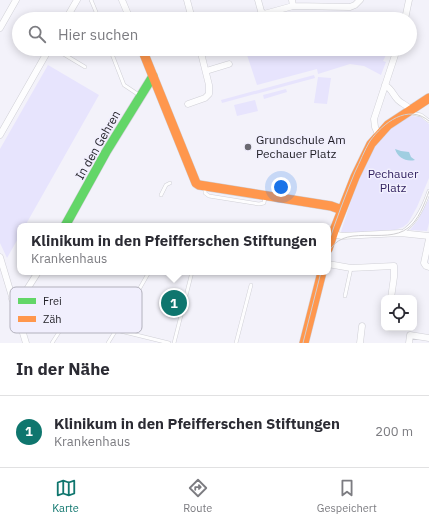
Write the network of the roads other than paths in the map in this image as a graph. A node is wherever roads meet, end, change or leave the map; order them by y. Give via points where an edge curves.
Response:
1 (16, 0) edge
2 (77, 0) edge
3 (91, 0) edge
4 (122, 0) edge
5 (187, 0) edge
6 (258, 0) edge
7 (360, 0) edge
8 (409, 0) edge
9 (292, 3) edge
10 (70, 12) edge
11 (96, 12) edge
12 (127, 12) edge
13 (190, 12) edge
14 (262, 12) edge
15 (269, 12) edge
16 (406, 12) edge
17 (0, 28) edge
18 (45, 56) edge
19 (67, 56) edge
20 (113, 56) edge
21 (145, 56) edge
22 (202, 56) edge
23 (395, 56) edge
24 (229, 64) dead end
25 (85, 67) dead end
26 (206, 71) junction
27 (153, 76) junction
28 (385, 85) junction
29 (141, 96) junction
30 (429, 98) edge
31 (188, 104) dead end
32 (408, 112) junction
33 (429, 121) edge
34 (378, 134) junction
35 (0, 135) edge
36 (170, 183) dead end
37 (429, 191) edge
38 (161, 195) dead end
39 (342, 210) junction
40 (67, 223) edge
41 (400, 233) junction
42 (333, 234) junction
43 (429, 237) edge
44 (331, 240) edge
45 (0, 257) edge
46 (2, 265) edge
47 (331, 265) edge
48 (427, 265) edge
49 (351, 268) junction
50 (36, 275) edge
51 (147, 275) edge
52 (191, 275) edge
53 (321, 275) edge
54 (251, 285) dead end
55 (28, 287) edge
56 (140, 287) edge
57 (10, 292) edge
58 (391, 295) edge
59 (344, 296) dead end
60 (362, 326) dead end
61 (23, 333) edge
62 (58, 333) edge
63 (114, 333) edge
64 (128, 333) edge
65 (429, 338) edge
66 (26, 343) edge
67 (52, 343) edge
68 (108, 343) edge
69 (170, 343) edge
70 (174, 343) edge
71 (236, 343) edge
72 (304, 343) edge
73 (360, 343) edge
74 (409, 343) edge

1 - 17 street
2 - 10 street
3 - 11 lane
4 - 12 street
5 - 13 street
6 - 14 street
7 - 9 street via 350,7
8 - 16 street
9 - 15 street
18 - 35 street
19 - 25 lane
20 - 29 lane via 124,84
21 - 27 street
22 - 26 street
23 - 28 street
24 - 26 street
26 - 31 street via 210,94
27 - 29 street, In den Gehren
27 - 39 street via 198,184
28 - 32 street via 396,98 408,106
28 - 34 street via 374,119
29 - 40 street, In den Gehren
30 - 32 street
32 - 33 lane
32 - 34 street via 388,124
34 - 39 street via 363,158
36 - 38 lane
37 - 41 lane via 413,223
39 - 42 street
41 - 42 street via 342,236
41 - 43 street
42 - 44 street
43 - 48 street
45 - 46 street
46 - 57 street
47 - 49 street
49 - 58 street via 394,266
49 - 59 lane
50 - 55 street
51 - 56 lane
52 - 70 lane
53 - 72 street
54 - 71 lane
60 - 73 street
61 - 66 street
62 - 67 lane
63 - 68 lane
64 - 69 lane
65 - 74 street via 410,335

